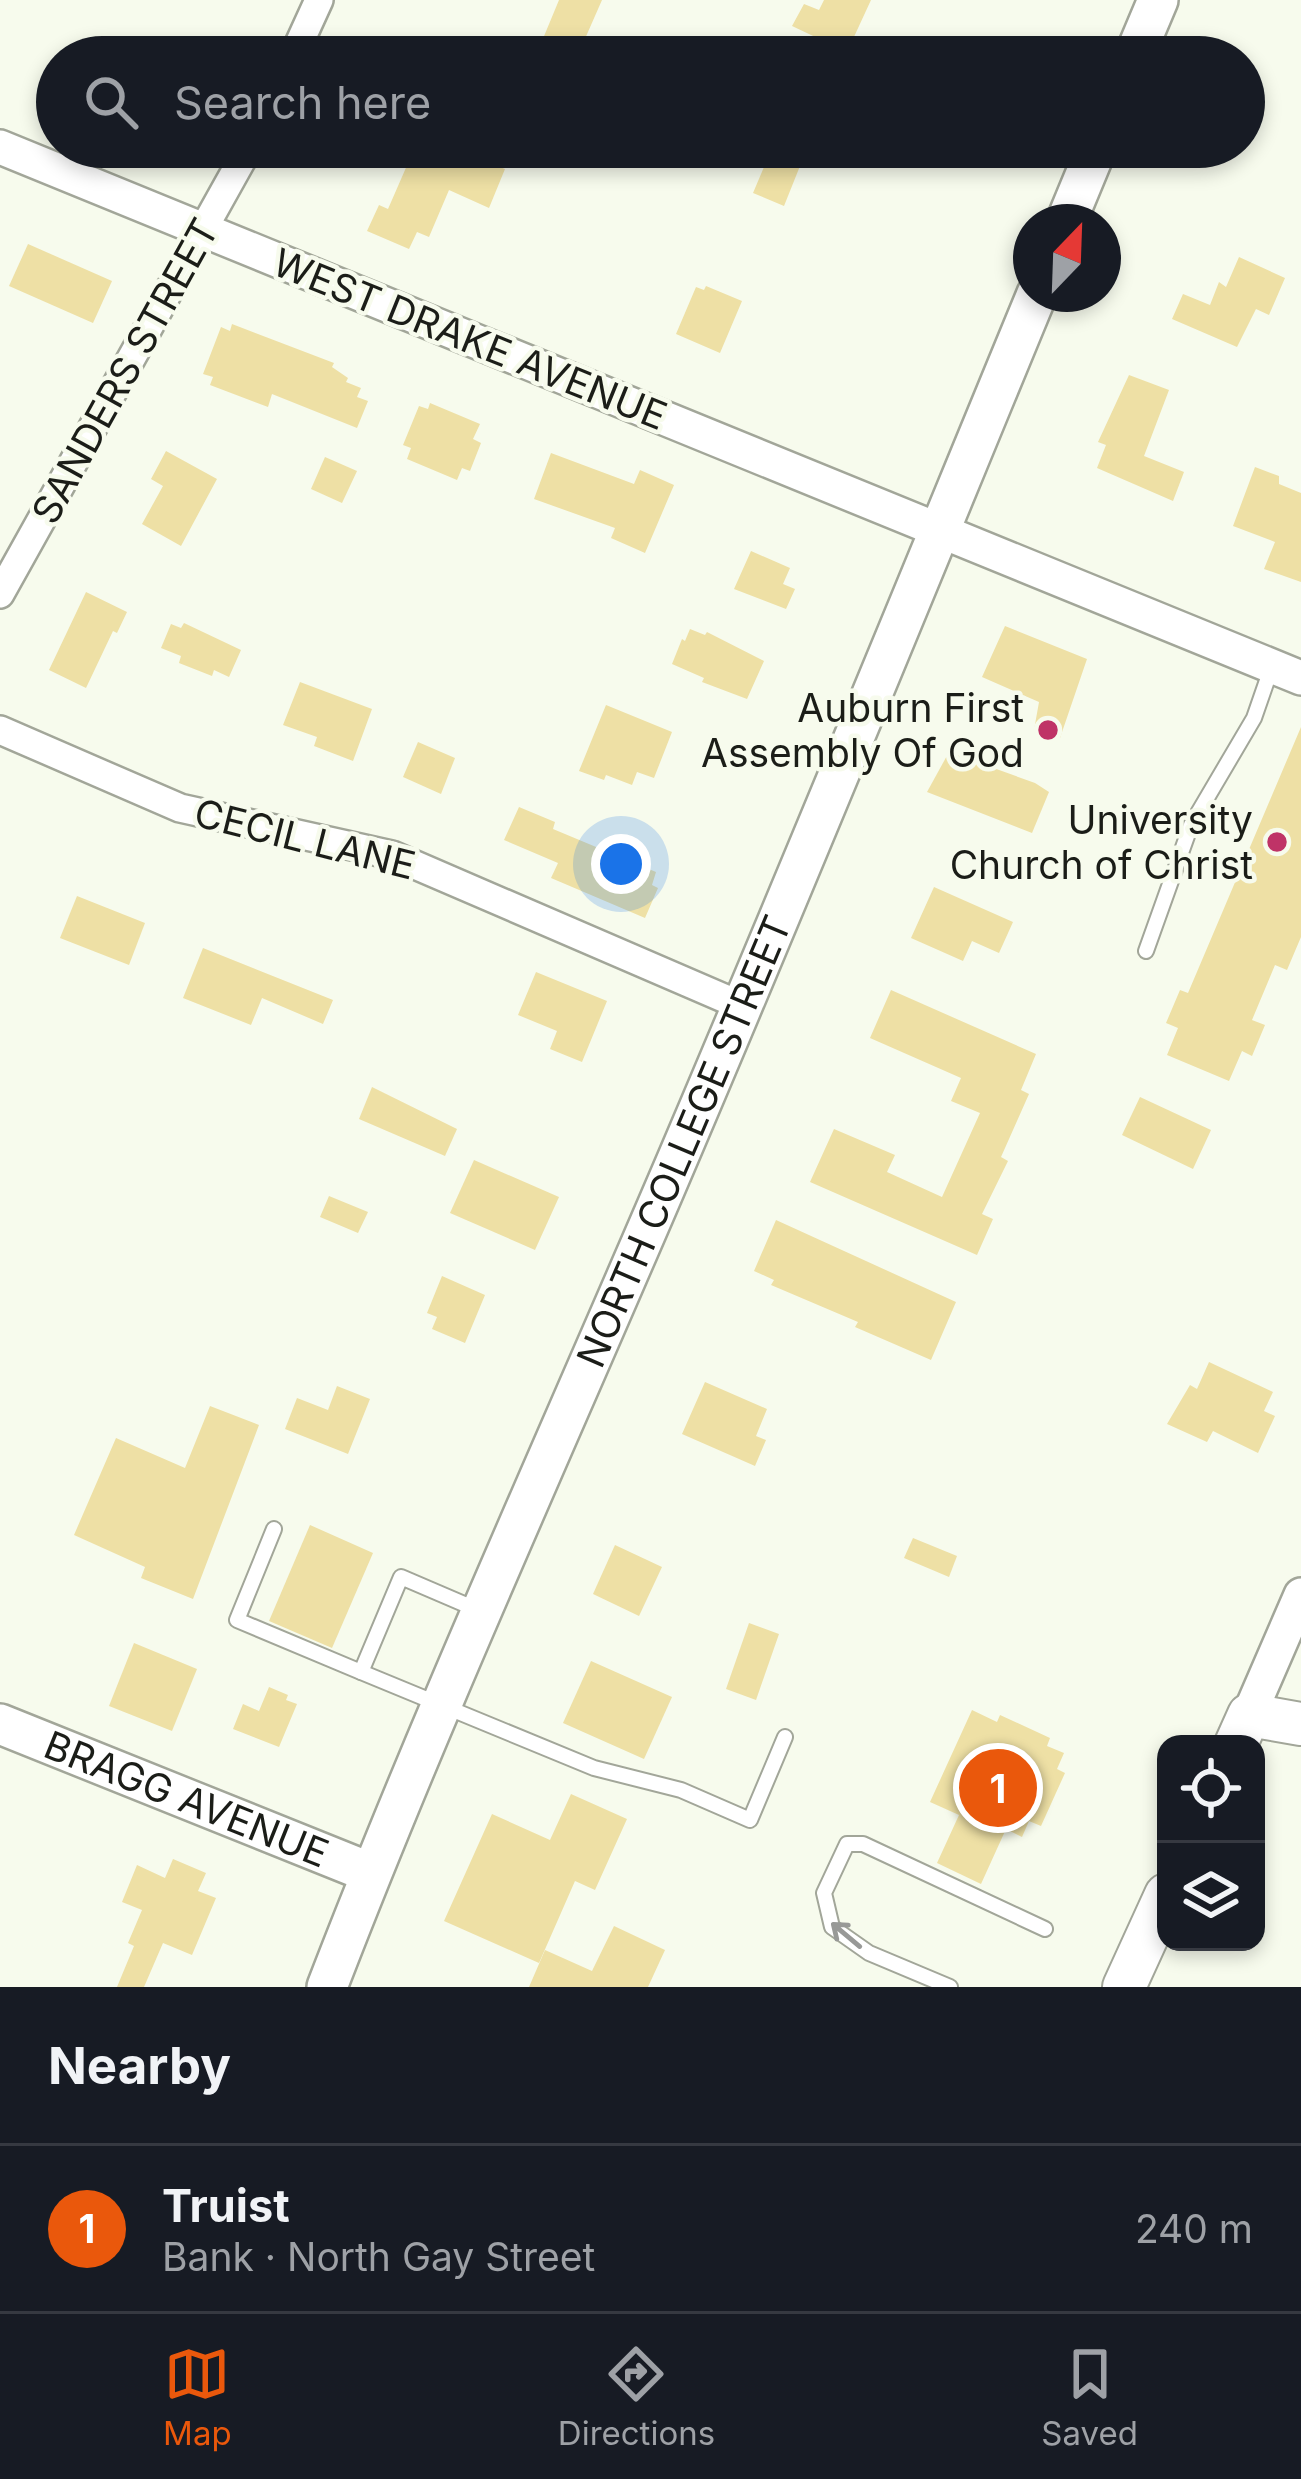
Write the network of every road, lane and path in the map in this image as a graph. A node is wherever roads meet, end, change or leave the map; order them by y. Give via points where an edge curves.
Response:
1 (319, 0) edge
2 (1158, 0) edge
3 (303, 36) edge
4 (1143, 36) edge
5 (0, 147) edge
6 (36, 162) edge
7 (52, 168) edge
8 (237, 168) edge
9 (1088, 168) edge
10 (1073, 204) edge
11 (204, 230) junction
12 (1030, 312) edge
13 (939, 531) junction
14 (0, 594) edge
15 (1287, 672) edge
16 (0, 730) edge
17 (1146, 951) dead end
18 (742, 1006) junction
19 (274, 1528) dead end
20 (1301, 1594) edge
21 (482, 1612) junction
22 (361, 1672) junction
23 (442, 1706) junction
24 (0, 1724) edge
25 (1301, 1724) edge
26 (1242, 1729) edge
27 (785, 1737) dead end
28 (371, 1873) junction
29 (1157, 1915) edge
30 (1045, 1928) dead end
31 (327, 1987) edge
32 (950, 1987) edge
33 (1124, 1987) edge

1 - 3 street
2 - 4 main road
5 - 6 street, WEST DRAKE AVENUE
7 - 11 street, WEST DRAKE AVENUE
8 - 11 street, SANDERS STREET
9 - 10 main road
11 - 13 street, WEST DRAKE AVENUE
11 - 14 street, SANDERS STREET
12 - 13 main road, NORTH COLLEGE STREET
13 - 15 street, WEST DRAKE AVENUE
13 - 18 main road, NORTH COLLEGE STREET
15 - 17 lane via 1191,825
16 - 18 street, CECIL LANE via 180,808 392,855
18 - 21 main road, NORTH COLLEGE STREET
19 - 22 lane via 237,1620
20 - 26 street
21 - 22 lane via 401,1577
21 - 23 main road, NORTH COLLEGE STREET
22 - 23 lane
23 - 27 lane via 750,1820
23 - 28 main road, NORTH COLLEGE STREET
24 - 28 main road, BRAGG AVENUE
25 - 26 main road
28 - 31 main road, NORTH COLLEGE STREET
29 - 33 main road
32 -> 30 lane via 869,1953 832,1927 824,1893 847,1844 863,1844

